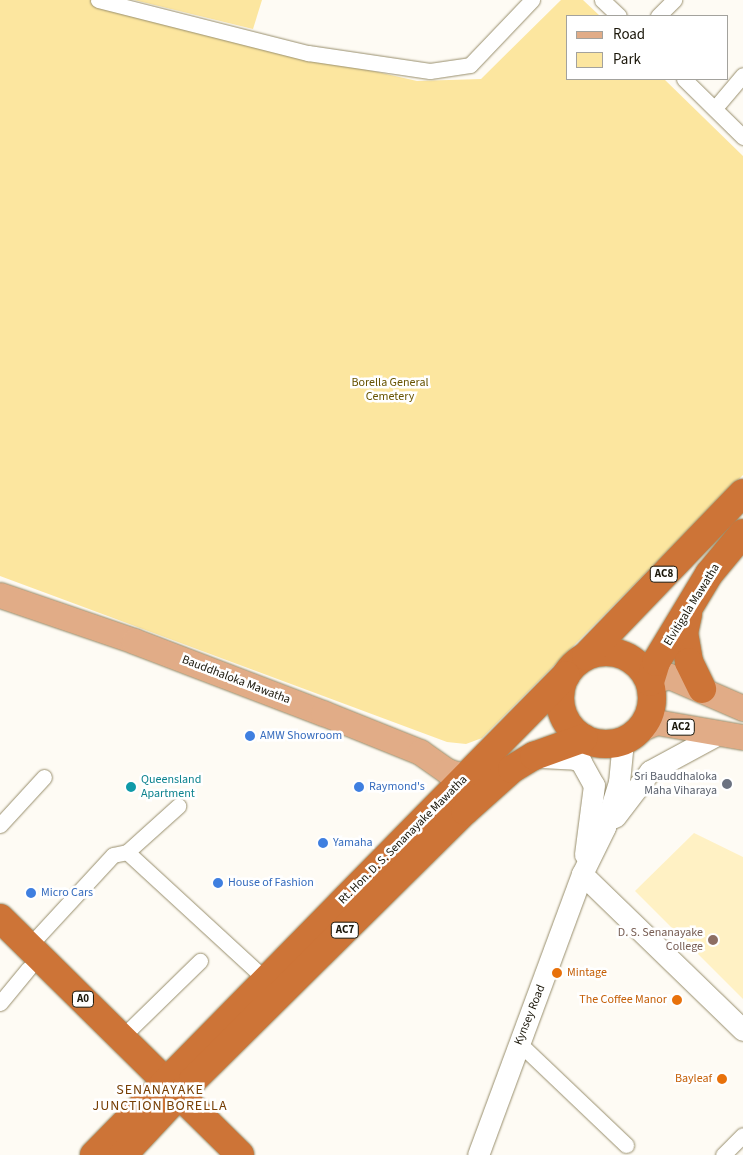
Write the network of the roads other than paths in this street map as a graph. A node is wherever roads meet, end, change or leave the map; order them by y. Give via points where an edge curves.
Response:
1 (98, 0) edge
2 (532, 0) edge
3 (602, 0) edge
4 (674, 0) edge
5 (618, 15) edge
6 (659, 15) edge
7 (743, 76) edge
8 (685, 80) edge
9 (715, 108) junction
10 (743, 137) edge
11 (743, 493) edge
12 (743, 533) edge
13 (0, 595) edge
14 (688, 612) junction
15 (586, 656) junction
16 (566, 675) junction
17 (650, 682) junction
18 (702, 689) junction
19 (743, 708) edge
20 (733, 734) edge
21 (632, 735) junction
22 (584, 738) junction
23 (534, 756) junction
24 (44, 777) dead end
25 (466, 777) junction
26 (594, 785) junction
27 (178, 806) dead end
28 (0, 825) edge
29 (122, 852) junction
30 (582, 874) junction
31 (0, 918) edge
32 (0, 942) edge
33 (28, 957) junction
34 (200, 961) dead end
35 (265, 979) junction
36 (0, 1003) edge
37 (743, 1030) edge
38 (122, 1037) junction
39 (519, 1043) junction
40 (166, 1094) junction
41 (743, 1135) edge
42 (626, 1145) dead end
43 (94, 1155) edge
44 (123, 1155) edge
45 (216, 1155) edge
46 (240, 1155) edge
47 (478, 1155) edge
48 (723, 1155) edge

1 - 2 street via 308,53 430,71 470,65
3 - 5 street
4 - 6 street
7 - 9 street
8 - 9 street
9 - 10 street
11 - 15 highway, AC8
12 - 14 highway, Elvitigala Mawatha via 709,574
13 - 25 main road, Bauddhaloka Mawatha via 134,641 323,713 420,752 447,771
14 - 17 highway, Elvitigala Mawatha via 656,662
14 - 18 highway via 684,634 689,662
15 - 16 highway
15 - 17 highway via 601,651 631,658
16 - 22 highway via 560,703 564,717
16 - 25 highway, Rt. Hon. D. S. Senanayake Mawatha / AC7
17 - 18 main road via 669,676
17 - 21 highway via 652,706
18 - 19 main road
20 - 21 main road, AC2 via 656,722
20 - 30 street via 650,771 620,808
21 - 22 highway via 610,744
21 - 30 street, Kynsey Road via 605,827
22 - 23 highway, Rt. Hon. D. S. Senanayake Mawatha / AC7
22 - 26 street, Kynsey Road
23 - 25 main road
23 - 26 street via 575,759 581,762
23 - 40 highway, Rt. Hon. D. S. Senanayake Mawatha / AC7 via 512,769 465,811
24 - 28 street
25 - 35 highway, Rt. Hon. D. S. Senanayake Mawatha / AC7
26 - 30 street, Kynsey Road
27 - 29 street
29 - 33 street
29 - 35 street
30 - 37 street
30 - 39 street, Kynsey Road
31 - 33 highway, A0
32 - 33 highway, A0
33 - 36 street
33 - 38 highway, A0
33 - 40 highway, A0
34 - 38 street
35 - 40 highway, Rt. Hon. D. S. Senanayake Mawatha / AC7
38 - 40 highway, A0
39 - 42 street
39 - 47 street, Kynsey Road
40 - 43 highway, Rt. Hon. D. S. Senanayake Mawatha / AC7
40 - 44 highway, Rt. Hon. D. S. Senanayake Mawatha / AC7
40 - 45 highway, A0
40 - 46 highway, A0
41 - 48 street

